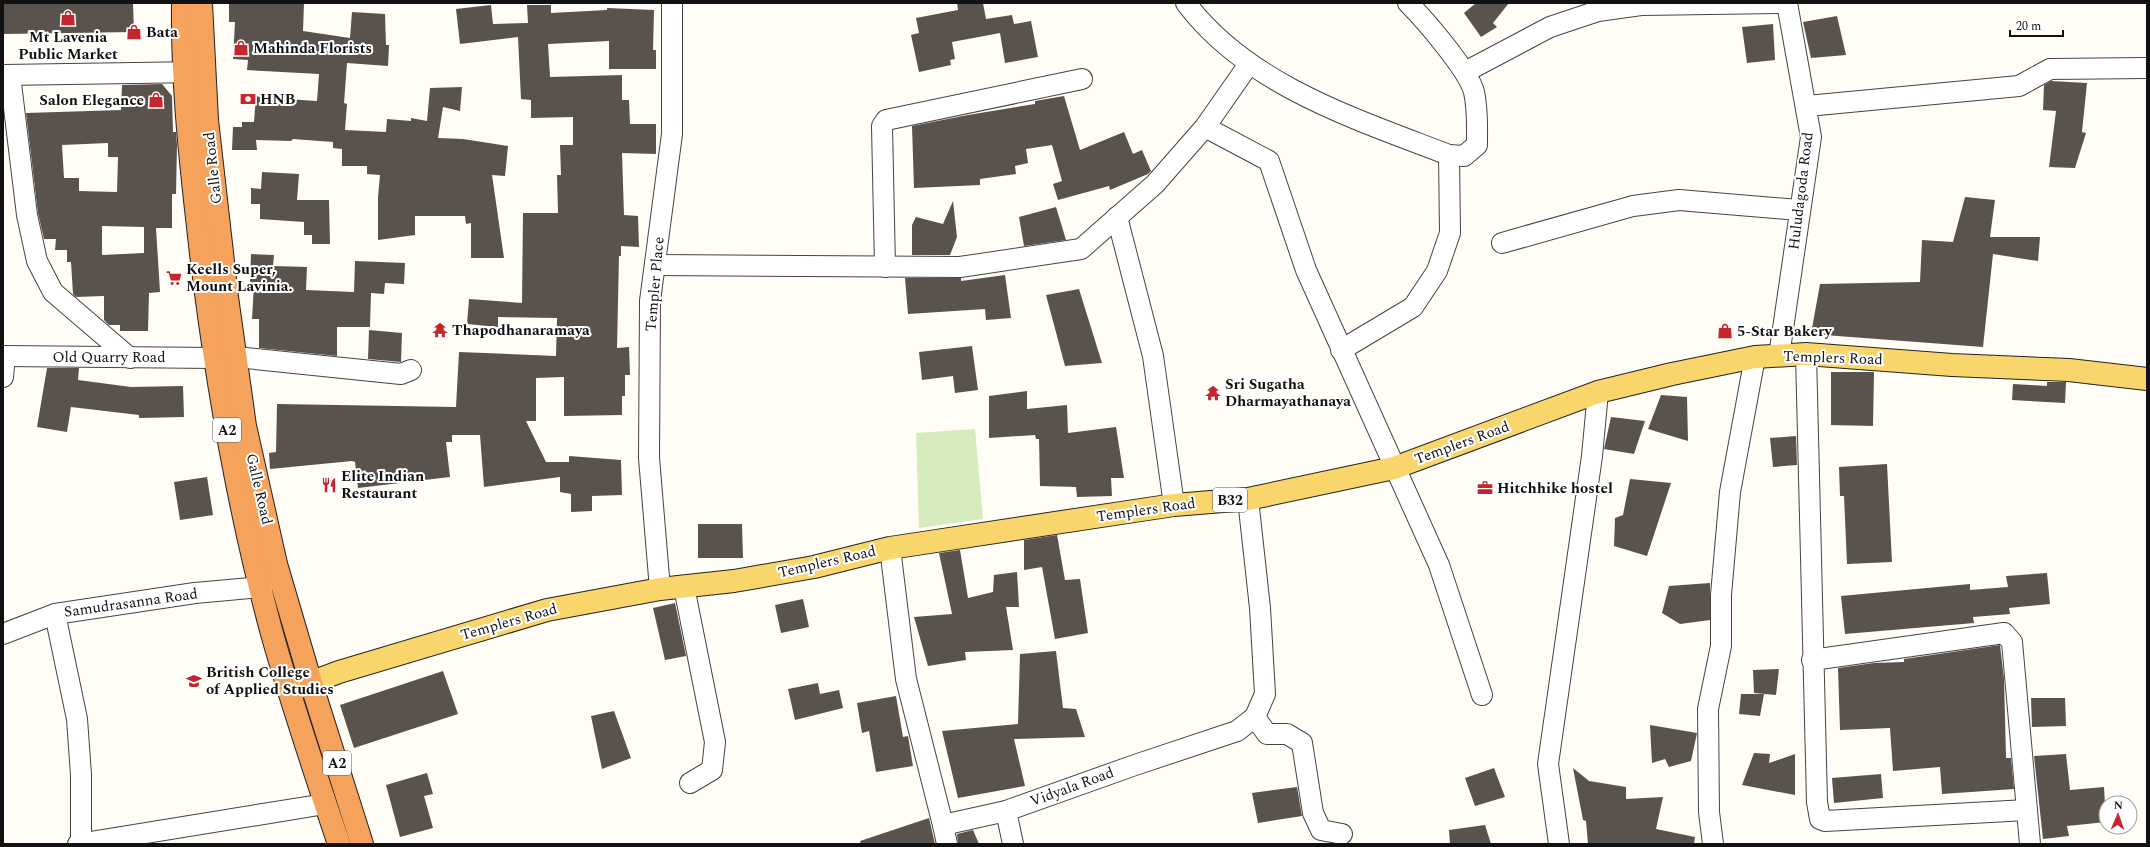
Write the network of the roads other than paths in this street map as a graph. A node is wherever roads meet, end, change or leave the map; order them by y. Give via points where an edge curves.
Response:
1 (183, 3) edge
2 (201, 3) edge
3 (672, 3) edge
4 (1186, 3) edge
5 (1408, 3) edge
6 (1786, 3) edge
7 (1249, 64) junction
8 (2147, 68) edge
9 (194, 72) junction
10 (1465, 72) junction
11 (6, 75) edge
12 (1082, 79) dead end
13 (1807, 106) junction
14 (1205, 127) junction
15 (1449, 155) junction
16 (1799, 210) junction
17 (1117, 217) junction
18 (1502, 243) dead end
19 (655, 265) junction
20 (885, 266) junction
21 (1341, 350) junction
22 (1806, 354) junction
23 (4, 356) edge
24 (1779, 356) junction
25 (236, 357) junction
26 (1755, 357) junction
27 (130, 358) junction
28 (214, 358) junction
29 (411, 370) dead end
30 (3, 377) edge
31 (2147, 379) edge
32 (1598, 392) junction
33 (1394, 468) junction
34 (1248, 499) junction
35 (1174, 505) junction
36 (890, 548) junction
37 (262, 587) junction
38 (684, 587) junction
39 (660, 589) junction
40 (55, 614) junction
41 (3, 634) edge
42 (1812, 660) junction
43 (311, 682) junction
44 (289, 691) junction
45 (1482, 695) dead end
46 (1255, 717) junction
47 (690, 783) dead end
48 (325, 804) junction
49 (2027, 810) junction
50 (1006, 811) junction
51 (1342, 834) dead end
52 (945, 835) edge
53 (78, 844) edge
54 (81, 844) edge
55 (339, 844) edge
56 (362, 844) edge
57 (1013, 844) edge
58 (1559, 844) edge
59 (1713, 844) edge
60 (2030, 844) edge

1 - 9 highway, Galle Road / A2
2 - 9 highway, Galle Road / A2
3 - 19 street, Templer Place via 672,134
4 - 7 street via 1220,40
5 - 10 street
6 - 10 street via 1641,5 1598,11 1550,28
6 - 13 street, Huludagoda Road
7 - 14 street
7 - 15 street via 1335,112
8 - 13 street via 2050,69 2019,86
9 - 11 street
9 - 25 highway, Galle Road / A2 via 209,135
9 - 28 highway, Galle Road / A2 via 205,297
10 - 15 street via 1474,92 1478,118 1477,145 1464,156
11 - 27 street via 27,215 37,261 53,292
12 - 20 street via 886,120 882,126
13 - 16 street, Huludagoda Road via 1811,137
14 - 17 street via 1155,184
14 - 21 street via 1269,161 1306,270
15 - 21 street via 1450,233 1437,271 1413,307
16 - 18 street via 1679,200 1633,206
16 - 24 street, Huludagoda Road
17 - 20 street via 1081,249 960,267
17 - 35 street via 1153,356
19 - 20 street
19 - 39 street, Templer Place via 650,301 649,458
21 - 33 street
22 - 24 main road, Templers Road / B32
22 - 31 main road, Templers Road / B32 via 1952,365 2069,370
22 - 42 street
23 - 27 street, Old Quarry Road
23 - 30 street
24 - 26 main road, Templers Road / B32
25 - 29 street via 401,374
25 - 43 highway, Galle Road / A2 via 245,426 275,557
26 - 32 main road, Templers Road / B32
26 - 59 street via 1730,492 1721,596 1721,646 1708,708 1709,812
27 - 28 street, Old Quarry Road
28 - 37 highway, Galle Road / A2 via 233,465
32 - 33 main road, Templers Road / B32
32 - 58 street via 1592,456 1548,764
33 - 34 main road, Templers Road / B32
33 - 45 street via 1439,565
34 - 35 main road, Templers Road / B32
34 - 46 street, Vidyala Road via 1260,608 1265,694
35 - 36 main road, Templers Road / B32
36 - 38 main road, Templers Road / B32 via 814,567
36 - 52 street, Vidyala Road via 906,679
37 - 40 street, Samudrasanna Road via 195,593
37 - 44 highway, Galle Road / A2
38 - 39 main road, Templers Road / B32
38 - 47 street via 715,742 712,770
39 - 43 main road, Templers Road / B32 via 547,610
40 - 41 street, Samudrasanna Road
40 - 54 street via 77,719 81,775
42 - 49 street via 1816,802 1820,820
42 - 49 street via 2004,634 2012,642
43 - 44 main road, Templers Road
43 - 56 highway, Galle Road / A2
44 - 48 highway, Galle Road / A2
46 - 50 street, Vidyala Road via 1237,731 1135,764
46 - 51 street via 1267,734 1287,734 1302,743 1313,813 1321,830
48 - 54 street
48 - 55 highway, Galle Road / A2
49 - 60 street
50 - 52 street, Vidyala Road
50 - 57 street
53 - 54 street

